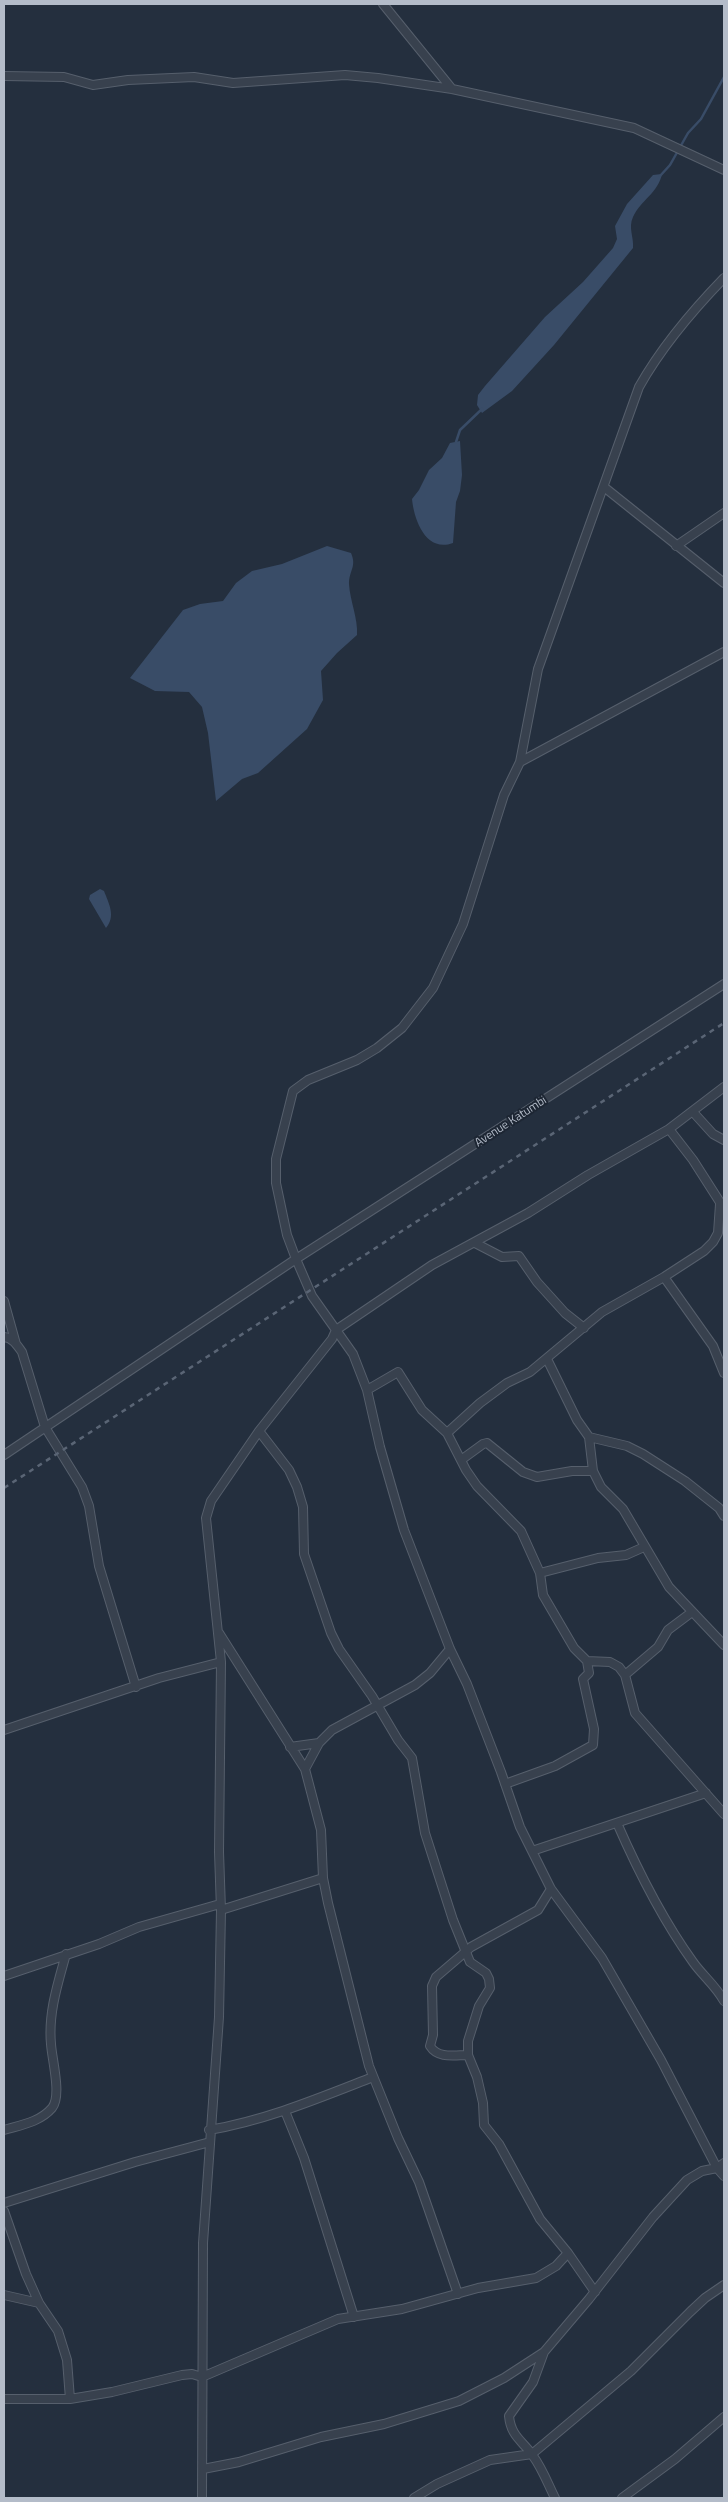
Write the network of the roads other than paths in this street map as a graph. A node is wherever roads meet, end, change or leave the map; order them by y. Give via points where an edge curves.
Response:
1 (383, 4) edge
2 (4, 76) edge
3 (452, 89) junction
4 (724, 170) edge
5 (724, 278) edge
6 (604, 487) junction
7 (724, 513) edge
8 (676, 546) junction
9 (724, 583) edge
10 (724, 652) edge
11 (520, 762) junction
12 (724, 984) edge
13 (724, 1087) edge
14 (693, 1112) junction
15 (669, 1129) junction
16 (724, 1140) edge
17 (722, 1206) edge
18 (475, 1243) junction
19 (296, 1259) junction
20 (664, 1277) junction
21 (4, 1301) edge
22 (584, 1328) junction
23 (336, 1330) junction
24 (4, 1337) edge
25 (16, 1344) junction
26 (547, 1358) junction
27 (724, 1373) edge
28 (367, 1390) junction
29 (45, 1427) junction
30 (259, 1431) junction
31 (447, 1433) junction
32 (589, 1437) junction
33 (4, 1455) edge
34 (460, 1460) junction
35 (593, 1471) junction
36 (724, 1516) edge
37 (644, 1547) junction
38 (540, 1573) junction
39 (692, 1612) junction
40 (218, 1631) junction
41 (724, 1645) edge
42 (450, 1649) junction
43 (587, 1661) junction
44 (221, 1662) junction
45 (626, 1675) junction
46 (136, 1687) junction
47 (377, 1705) junction
48 (4, 1730) edge
49 (319, 1743) junction
50 (290, 1747) junction
51 (305, 1769) junction
52 (505, 1784) junction
53 (706, 1793) junction
54 (724, 1814) edge
55 (617, 1823) junction
56 (532, 1851) junction
57 (323, 1878) junction
58 (551, 1889) junction
59 (220, 1907) junction
60 (466, 1952) junction
61 (66, 1954) junction
62 (4, 1976) edge
63 (724, 2001) edge
64 (468, 2055) junction
65 (373, 2077) junction
66 (285, 2111) junction
67 (4, 2130) edge
68 (210, 2130) junction
69 (210, 2142) junction
70 (724, 2163) edge
71 (717, 2168) junction
72 (724, 2176) edge
73 (4, 2203) edge
74 (4, 2211) edge
75 (568, 2253) junction
76 (575, 2264) junction
77 (556, 2266) junction
78 (724, 2285) edge
79 (595, 2292) junction
80 (458, 2294) junction
81 (4, 2295) edge
82 (40, 2303) junction
83 (354, 2317) junction
84 (544, 2352) junction
85 (202, 2377) junction
86 (70, 2399) junction
87 (4, 2400) edge
88 (724, 2417) edge
89 (532, 2454) junction
90 (203, 2469) junction
91 (201, 2498) edge
92 (414, 2498) edge
93 (555, 2498) edge
94 (622, 2498) edge

1 - 3 street
2 - 3 street via 64,77 93,85 194,77 233,83 345,75
3 - 4 street via 634,128
5 - 6 street via 656,356 639,387
6 - 8 street
6 - 11 street via 538,670
7 - 8 street
8 - 9 street
10 - 11 street
11 - 19 street via 504,795 463,924 433,988 402,1028 377,1048 308,1080 293,1091 276,1159 276,1183 286,1236
12 - 19 street, Avenue Katumbi
13 - 14 street
14 - 15 street
14 - 16 street via 712,1134
15 - 17 street
15 - 18 street
17 - 20 street via 718,1233 713,1242
18 - 22 street via 502,1257 520,1256 537,1282 565,1313
18 - 23 street via 432,1265
19 - 23 street via 312,1296
19 - 29 street, Avenue Katumbi
20 - 22 street via 602,1312
20 - 27 street via 713,1346
21 - 25 street
22 - 26 street
23 - 28 street via 353,1354
23 - 30 street via 332,1340
24 - 25 street
25 - 29 street via 22,1352
26 - 31 street via 530,1372 507,1383
26 - 32 street via 577,1420
28 - 31 street via 398,1372 422,1410
28 - 42 street via 404,1530
29 - 33 street, Avenue Katumbi
29 - 46 street via 78,1480 89,1506 99,1566
30 - 40 street via 211,1502 206,1518
30 - 47 street via 298,1487 303,1507 304,1554 331,1633
31 - 34 street
32 - 35 street
32 - 36 street via 627,1446 643,1454 684,1481 719,1508
34 - 35 street via 487,1443 523,1472 538,1477
34 - 38 street via 477,1486 521,1531
35 - 37 street via 601,1487 623,1509
37 - 38 street via 626,1555 598,1558
37 - 39 street via 666,1582
38 - 43 street via 543,1595 555,1618 574,1648
39 - 41 street
39 - 45 street via 668,1630 658,1647
40 - 44 street
40 - 50 street
42 - 47 street via 415,1685
42 - 52 street via 467,1684
43 - 45 street via 610,1662
43 - 52 street via 589,1673 583,1679 594,1728 593,1745 555,1766
44 - 46 street
44 - 59 street
45 - 53 street via 635,1713
46 - 48 street
47 - 49 street via 332,1730
47 - 60 street via 412,1758 425,1833
49 - 50 street
49 - 51 street
50 - 51 street
51 - 57 street via 320,1830
52 - 56 street
53 - 54 street
53 - 55 street
55 - 56 street
55 - 63 street via 637,1870 660,1910 693,1962
56 - 58 street
57 - 59 street
57 - 65 street
58 - 60 street via 538,1910
58 - 71 street via 602,1958 661,2060
59 - 61 street via 173,1916
59 - 68 street via 219,2018
60 - 64 street via 470,1962 486,1973 490,1988 471,2026
60 - 64 street via 436,1977 432,1986 433,2034 430,2046 434,2052 443,2055
61 - 62 street
61 - 67 street via 52,2005 50,2042 56,2094 53,2107 36,2121
64 - 75 street via 481,2094 484,2125 499,2144 540,2219
65 - 66 street
65 - 80 street via 419,2182
66 - 68 street
66 - 83 street via 304,2158
68 - 69 street
69 - 73 street
69 - 85 street via 203,2243
70 - 71 street
71 - 72 street
71 - 79 street via 702,2171 688,2180 632,2241
74 - 82 street
75 - 76 street
75 - 77 street
76 - 77 street
76 - 79 street
77 - 80 street via 536,2278
78 - 89 street via 690,2312 631,2371
79 - 84 street
80 - 83 street via 402,2309
81 - 82 street
82 - 86 street via 58,2331 67,2360
83 - 85 street via 338,2319 306,2331
84 - 89 street via 533,2382 509,2416 518,2441
84 - 90 street via 504,2378 459,2401 384,2424
85 - 86 street via 182,2375
85 - 90 street
86 - 87 street
88 - 94 street
89 - 92 street via 490,2460
89 - 93 street
90 - 91 street

